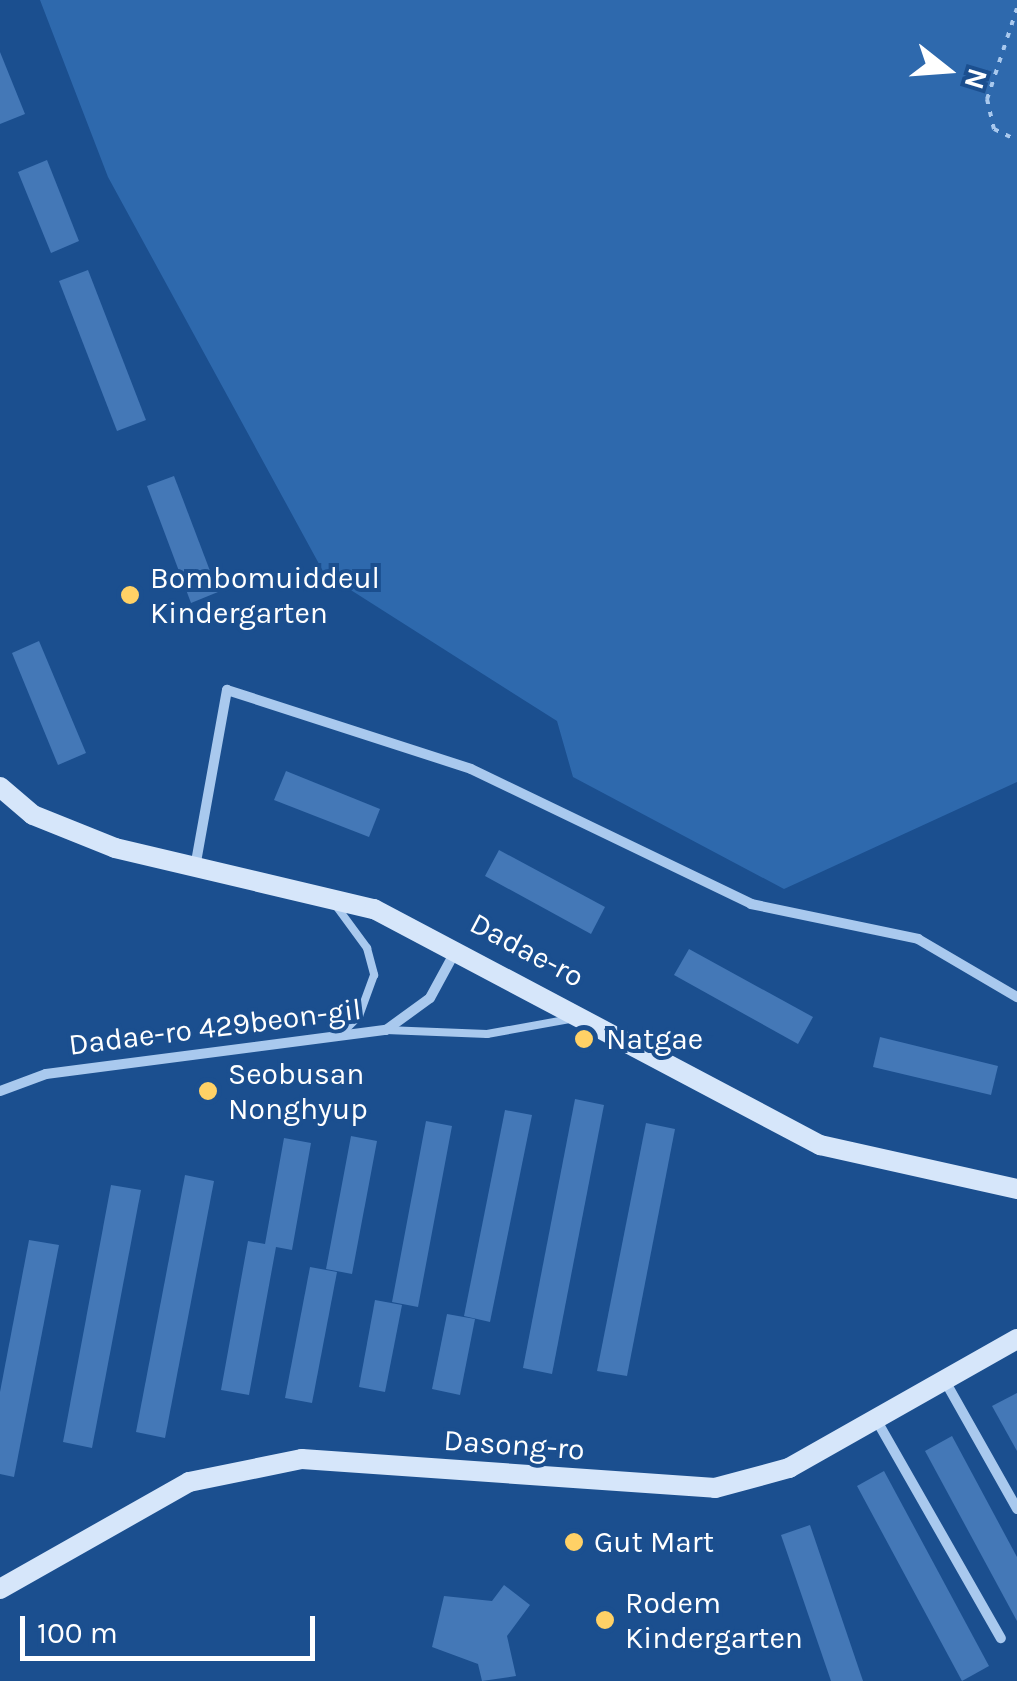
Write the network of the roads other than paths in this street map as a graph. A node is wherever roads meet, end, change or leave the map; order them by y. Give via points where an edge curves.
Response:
1 (0, 787) edge
2 (196, 862) junction
3 (331, 900) junction
4 (458, 946) junction
5 (1017, 997) edge
6 (587, 1016) junction
7 (386, 1030) junction
8 (334, 1041) junction
9 (0, 1091) edge
10 (964, 1184) junction
11 (1017, 1189) edge
12 (1017, 1204) edge
13 (1016, 1343) edge
14 (944, 1381) junction
15 (877, 1422) junction
16 (1017, 1510) edge
17 (0, 1589) edge
18 (1001, 1638) dead end

1 - 2 main road, Dadae-ro via 33,815 116,848
2 - 3 main road, Dadae-ro
2 - 5 street via 227,690 470,769 752,904 918,939
3 - 4 main road, Dadae-ro
3 - 8 lane via 367,948 374,976 359,1016
4 - 6 main road, Dadae-ro
4 - 7 street, Dadae-ro 429beon-gil via 430,998
6 - 7 lane via 487,1034
6 - 10 main road, Dadae-ro via 820,1145
7 - 8 street, Dadae-ro 429beon-gil
8 - 9 street, Dadae-ro 429beon-gil via 46,1074
10 - 11 main road, Dadae-ro
10 - 12 main road
13 - 14 main road, Dasong-ro
14 - 15 main road, Dasong-ro
14 - 16 street
15 - 17 main road, Dasong-ro via 789,1468 715,1488 302,1459 189,1482
15 - 18 street

